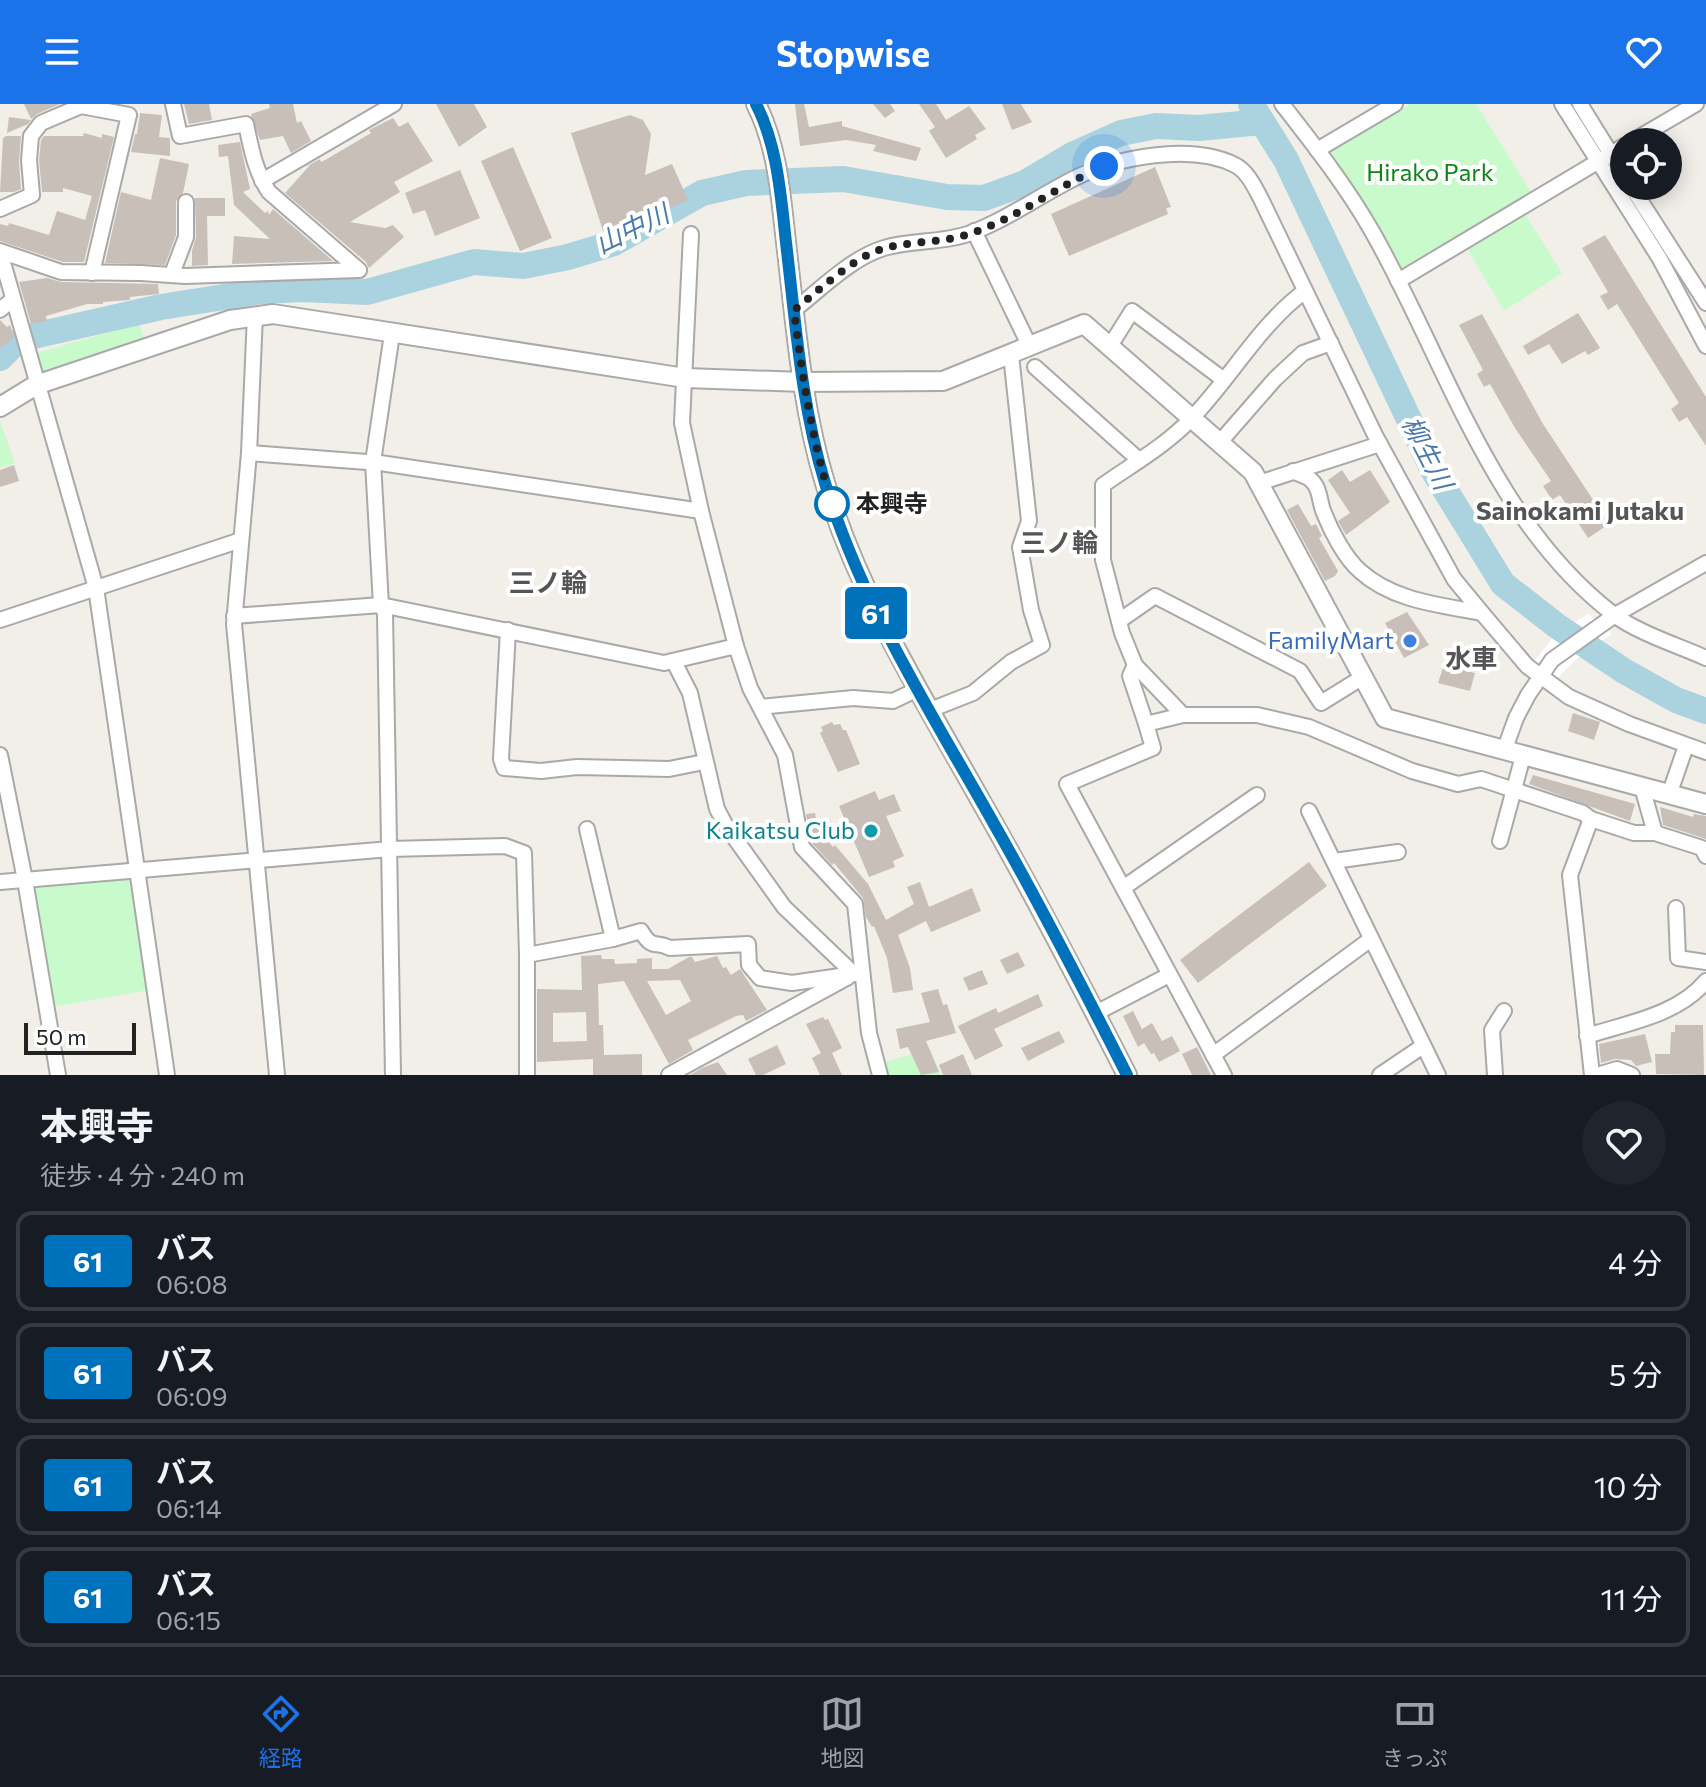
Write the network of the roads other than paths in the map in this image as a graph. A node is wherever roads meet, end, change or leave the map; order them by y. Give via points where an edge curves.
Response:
1 (173, 104) edge
2 (394, 104) edge
3 (756, 104) edge
4 (1282, 104) edge
5 (1395, 104) edge
6 (1562, 104) edge
7 (1580, 104) edge
8 (1696, 104) edge
9 (1655, 128) edge
10 (1317, 150) junction
11 (1610, 151) edge
12 (1610, 152) edge
13 (1610, 154) edge
14 (262, 181) junction
15 (1633, 200) edge
16 (1640, 200) edge
17 (186, 202) dead end
18 (0, 209) edge
19 (974, 231) junction
20 (691, 234) dead end
21 (0, 251) edge
22 (92, 273) junction
23 (172, 274) junction
24 (1398, 281) junction
25 (1305, 291) junction
26 (13, 299) junction
27 (1706, 303) edge
28 (0, 310) edge
29 (794, 310) junction
30 (255, 315) junction
31 (392, 334) junction
32 (1038, 343) junction
33 (1331, 343) junction
34 (1110, 346) junction
35 (1706, 346) edge
36 (1011, 355) junction
37 (1035, 367) junction
38 (685, 378) junction
39 (1224, 380) junction
40 (1016, 381) junction
41 (803, 382) junction
42 (36, 385) junction
43 (0, 407) edge
44 (1193, 417) junction
45 (1220, 442) junction
46 (1380, 444) junction
47 (249, 453) junction
48 (1139, 460) junction
49 (373, 462) junction
50 (1293, 471) junction
51 (1259, 483) junction
52 (701, 511) junction
53 (241, 540) junction
54 (1706, 563) edge
55 (96, 588) junction
56 (381, 605) junction
57 (1482, 613) junction
58 (1615, 615) junction
59 (234, 616) junction
60 (0, 620) edge
61 (1119, 621) junction
62 (508, 630) junction
63 (736, 646) junction
64 (1706, 658) edge
65 (674, 662) junction
66 (1135, 665) junction
67 (1540, 675) junction
68 (1363, 677) junction
69 (918, 689) junction
70 (760, 707) junction
71 (930, 710) junction
72 (1183, 715) junction
73 (1146, 724) junction
74 (1686, 746) junction
75 (1504, 751) junction
76 (1706, 752) edge
77 (0, 755) edge
78 (1523, 756) junction
79 (704, 762) junction
80 (1642, 787) junction
81 (1512, 790) junction
82 (1257, 795) dead end
83 (1669, 795) junction
84 (1706, 804) edge
85 (1309, 811) dead end
86 (1591, 819) junction
87 (587, 829) dead end
88 (1655, 833) junction
89 (1500, 841) dead end
90 (390, 849) junction
91 (1398, 852) dead end
92 (1706, 856) edge
93 (258, 860) junction
94 (1334, 861) junction
95 (138, 871) junction
96 (25, 880) junction
97 (0, 882) edge
98 (1123, 888) junction
99 (1676, 908) dead end
100 (613, 939) junction
101 (1371, 939) junction
102 (527, 955) junction
103 (1706, 962) edge
104 (1169, 975) junction
105 (859, 978) junction
106 (1706, 981) edge
107 (1504, 1011) dead end
108 (1096, 1013) junction
109 (1587, 1036) junction
110 (1423, 1046) junction
111 (1213, 1055) junction
112 (58, 1075) edge
113 (167, 1075) edge
114 (277, 1075) edge
115 (393, 1075) edge
116 (527, 1075) edge
117 (669, 1075) edge
118 (880, 1075) edge
119 (1127, 1075) edge
120 (1224, 1075) edge
121 (1380, 1075) edge
122 (1438, 1075) edge
123 (1495, 1075) edge
124 (1594, 1075) edge
125 (1632, 1075) edge

1 - 14 street via 180,136 246,124
2 - 14 street
3 - 29 street via 769,129 777,168
4 - 10 street
5 - 10 street
6 - 12 street
7 - 11 street
8 - 9 street
10 - 24 street via 1372,231
13 - 24 street
14 - 23 street via 359,270
15 - 35 street
16 - 27 street
17 - 23 street via 186,237
18 - 22 street via 32,195 31,136 41,123 81,106 129,115
19 - 25 street via 1104,166 1151,156 1198,155 1237,166 1250,179
19 - 29 street via 883,248
19 - 32 street
20 - 38 street
21 - 22 street via 61,272
21 - 26 street
22 - 23 street
24 - 58 street via 1491,468 1529,528
25 - 33 street
25 - 39 street via 1282,308
26 - 28 street
26 - 42 street
29 - 41 street
30 - 31 street
30 - 42 street
30 - 47 street
31 - 38 street
31 - 49 street
32 - 34 street via 1084,324
32 - 36 street
32 - 37 street
33 - 45 street via 1303,353
33 - 46 street
34 - 39 street via 1132,311
34 - 44 street
36 - 40 street
36 - 41 street via 943,381
37 - 40 street
37 - 48 street
38 - 41 street
38 - 52 street via 682,423
39 - 44 street
40 - 71 street via 1029,521 1020,547 1042,645 973,693
41 - 69 street via 824,480 846,543 874,609
42 - 43 street
42 - 55 street
44 - 45 street
44 - 48 street
45 - 51 street
46 - 50 street
46 - 57 street via 1454,579
47 - 49 street
47 - 53 street
48 - 61 street via 1103,485 1103,560
49 - 52 street
49 - 56 street
50 - 51 street
50 - 57 street via 1311,480 1329,525 1358,570 1417,601
51 - 68 street
52 - 63 street
53 - 55 street
53 - 59 street
54 - 58 street
55 - 60 street
55 - 95 street
56 - 59 street
56 - 62 street
56 - 90 street
57 - 67 street
58 - 64 street
58 - 67 street via 1552,660
59 - 93 street
61 - 66 street
61 - 68 street via 1155,596 1300,671 1321,703
62 - 65 street
62 - 79 street via 504,768 669,769
63 - 65 street
63 - 70 street
65 - 79 street via 690,693
66 - 72 street
66 - 73 street via 1130,676
67 - 74 street via 1569,697
67 - 75 street
68 - 75 street via 1385,718
69 - 70 street via 893,701 853,698
69 - 71 street
70 - 105 street via 785,755 802,847 855,904
71 - 108 street
72 - 73 street
72 - 81 street via 1257,715 1309,727 1412,771 1458,784 1481,779
73 - 98 street via 1153,748 1067,784
74 - 76 street
74 - 83 street
75 - 78 street
77 - 96 street
78 - 80 street
78 - 81 street
79 - 105 street via 717,809 768,886
80 - 83 street
80 - 88 street
81 - 86 street
81 - 89 street
82 - 98 street
83 - 84 street
85 - 94 street
86 - 88 street via 1634,833
86 - 109 street via 1570,875
87 - 100 street
88 - 92 street via 1702,848
90 - 93 street
90 - 102 street via 505,846 524,853
90 - 115 street
91 - 94 street
93 - 95 street
93 - 114 street
94 - 101 street
95 - 96 street
95 - 113 street
96 - 97 street
96 - 112 street
98 - 104 street
99 - 103 street via 1678,958
100 - 102 street
100 - 105 street via 641,931 648,943 670,948 748,944 753,973 777,982
101 - 110 street
101 - 111 street
102 - 116 street
104 - 108 street
104 - 111 street
105 - 117 street
105 - 118 street
106 - 109 street via 1678,1006
107 - 123 street via 1492,1030
108 - 119 street
109 - 124 street
110 - 121 street
110 - 122 street
111 - 120 street
124 - 125 street via 1617,1069

